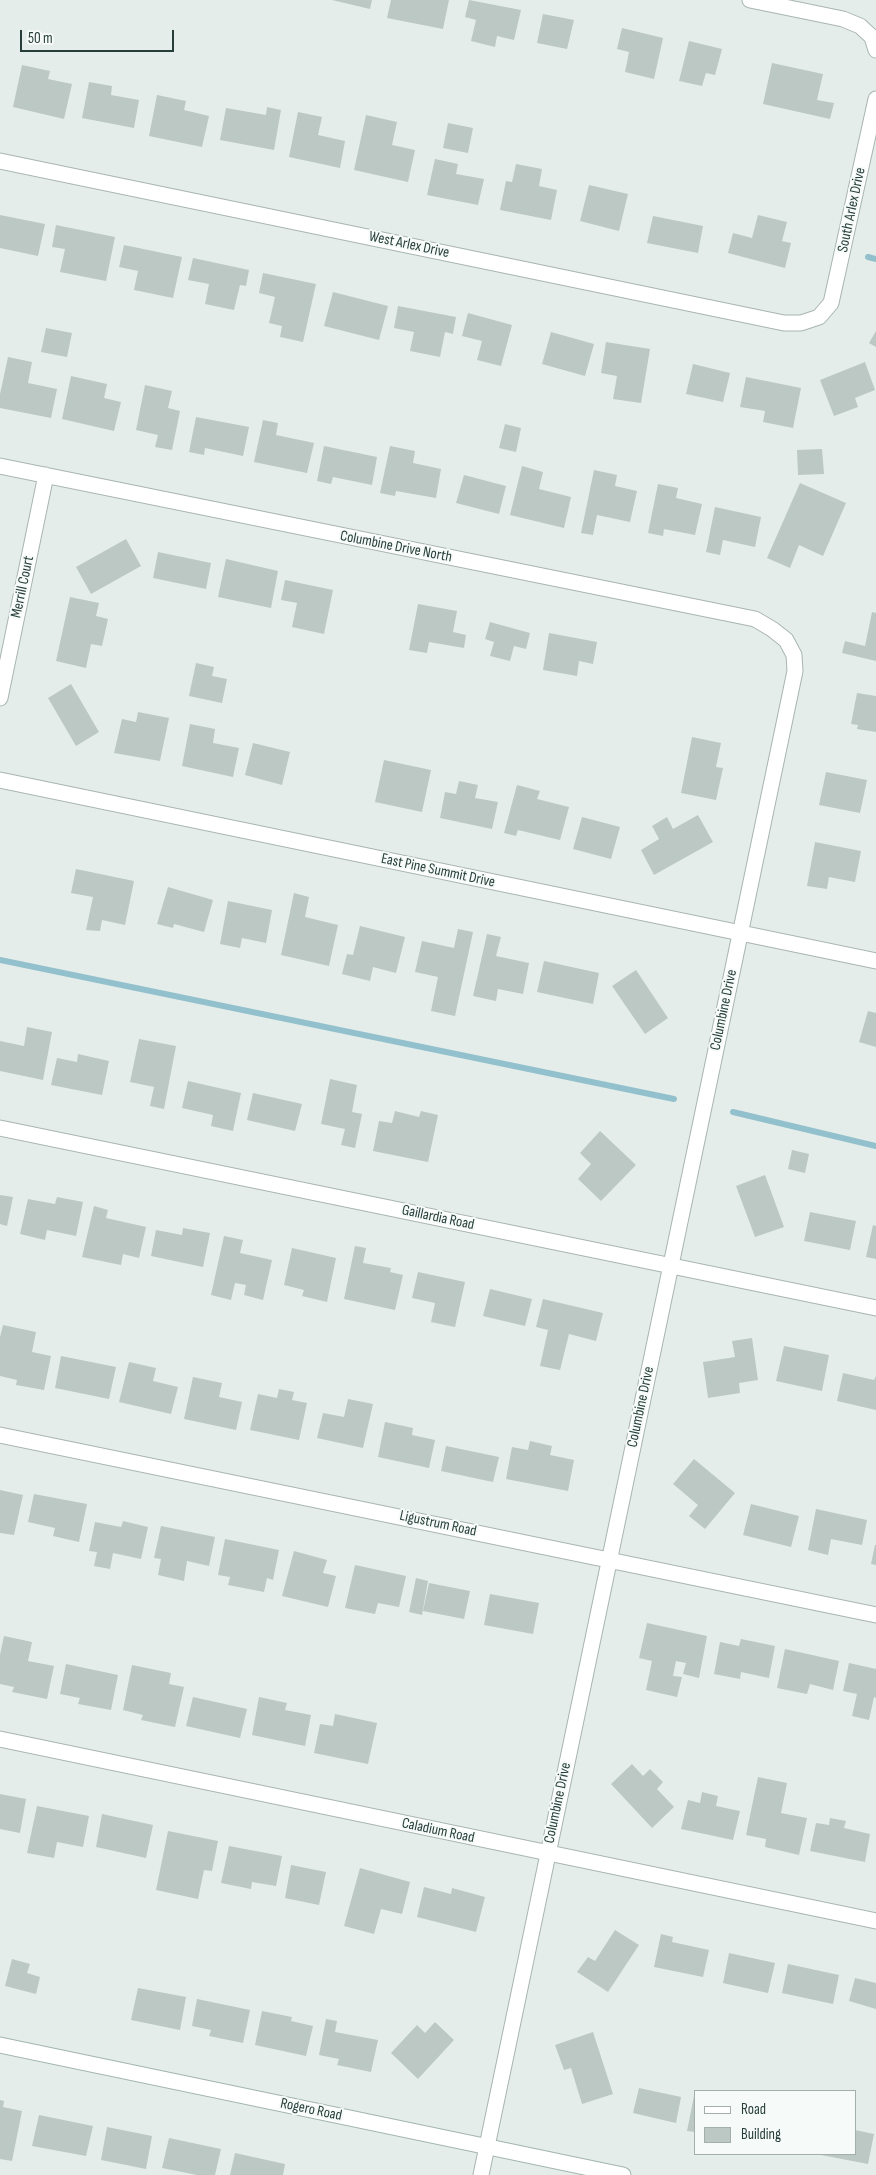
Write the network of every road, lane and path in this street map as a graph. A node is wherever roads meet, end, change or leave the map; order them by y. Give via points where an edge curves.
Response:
1 (750, 0) edge
2 (874, 44) edge
3 (876, 99) edge
4 (0, 161) edge
5 (819, 317) joint
6 (0, 466) edge
7 (46, 476) junction
8 (786, 640) joint
9 (0, 698) edge
10 (0, 780) edge
11 (740, 934) junction
12 (876, 961) edge
13 (0, 1128) edge
14 (670, 1266) junction
15 (876, 1308) edge
16 (0, 1435) edge
17 (609, 1559) junction
18 (876, 1615) edge
19 (0, 1739) edge
20 (548, 1854) junction
21 (876, 1921) edge
22 (0, 2045) edge
23 (487, 2147) junction
24 (481, 2175) edge
25 (623, 2175) edge

1 - 2 street via 843,19 860,26
3 - 5 street, South Arlex Drive via 836,286 831,304
4 - 5 street, West Arlex Drive via 784,322 801,323
6 - 7 street, Columbine Drive North
7 - 8 street, Columbine Drive North via 755,620
7 - 9 street, Merrill Court
8 - 11 street, Columbine Drive via 794,655 795,670
10 - 11 street, East Pine Summit Drive
11 - 12 street, East Pine Summit Drive
11 - 14 street, Columbine Drive
13 - 14 street, Gaillardia Road
14 - 15 street, Gaillardia Road
14 - 17 street, Columbine Drive
16 - 17 street, Ligustrum Road
17 - 18 street, Ligustrum Road
17 - 20 street, Columbine Drive
19 - 20 street, Caladium Road
20 - 21 street, Caladium Road
20 - 23 street, Columbine Drive
22 - 23 street, Rogero Road
23 - 24 street, Columbine Drive
23 - 25 street, Rogero Road

